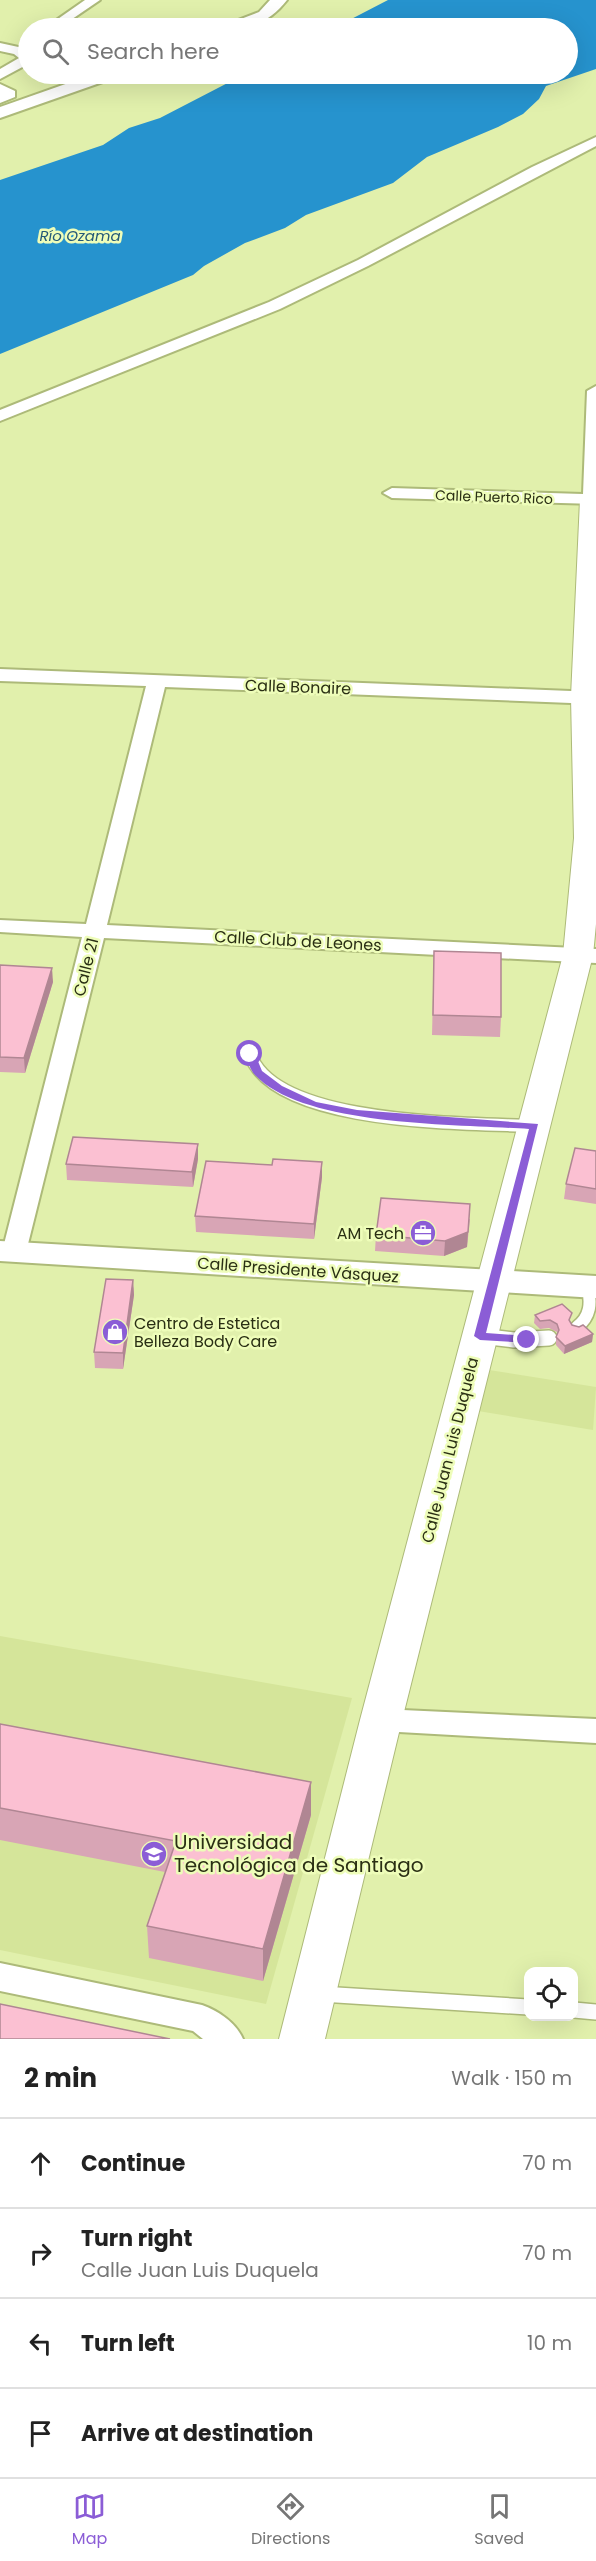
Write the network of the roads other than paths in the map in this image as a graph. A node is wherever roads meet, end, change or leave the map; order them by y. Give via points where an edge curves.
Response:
1 (94, 0) edge
2 (279, 0) edge
3 (66, 18) edge
4 (257, 18) edge
5 (0, 47) edge
6 (18, 48) edge
7 (18, 65) edge
8 (0, 75) edge
9 (80, 84) edge
10 (0, 113) edge
11 (596, 141) edge
12 (595, 392) edge
13 (0, 416) edge
14 (392, 493) dead end
15 (594, 500) edge
16 (0, 675) edge
17 (157, 682) junction
18 (591, 698) edge
19 (0, 926) edge
20 (96, 931) junction
21 (587, 956) edge
22 (250, 1054) dead end
23 (534, 1126) junction
24 (7, 1252) edge
25 (495, 1282) junction
26 (592, 1287) edge
27 (577, 1327) edge
28 (480, 1336) junction
29 (549, 1338) dead end
30 (381, 1720) junction
31 (596, 1731) edge
32 (0, 1977) edge
33 (313, 1994) junction
34 (524, 2007) edge
35 (578, 2010) edge
36 (596, 2012) edge
37 (227, 2039) edge
38 (302, 2039) edge

1 - 3 street
2 - 4 street
5 - 6 street
7 - 8 street
9 - 10 street
11 - 13 street via 533,169 363,263 249,315
12 - 15 street, Calle Juan Luis Duquela
14 - 15 street, Calle Puerto Rico
15 - 18 main road, Calle Juan Luis Duquela
16 - 17 street, Calle Bonaire
17 - 18 street, Calle Bonaire
17 - 20 street, Calle 21
18 - 21 main road, Calle Juan Luis Duquela
19 - 20 street, Calle Club de Leones
20 - 21 street, Calle Club de Leones
20 - 24 street, Calle 21
21 - 23 main road, Calle Juan Luis Duquela
22 - 23 lane via 258,1072 279,1088 313,1104 357,1113
23 - 25 main road, Calle Juan Luis Duquela
24 - 25 street, Calle Presidente Vásquez
25 - 26 street, Calle Presidente Vásquez
25 - 28 main road, Calle Juan Luis Duquela
26 - 27 lane via 586,1320
28 - 29 lane
28 - 30 main road, Calle Juan Luis Duquela
30 - 31 street
30 - 33 main road, Calle Juan Luis Duquela
32 - 37 street via 202,2019
33 - 34 lane
33 - 38 main road, Calle Juan Luis Duquela
35 - 36 lane

